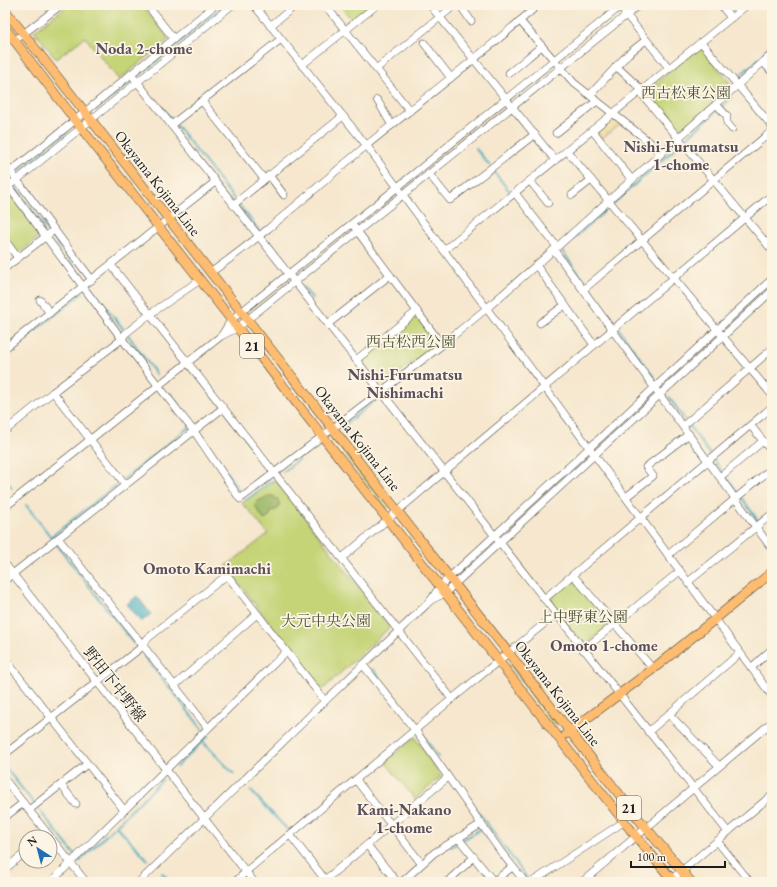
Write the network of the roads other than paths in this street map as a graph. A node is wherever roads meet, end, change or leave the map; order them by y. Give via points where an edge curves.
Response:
1 (61, 5) edge
2 (147, 5) edge
3 (215, 5) edge
4 (232, 5) edge
5 (254, 5) edge
6 (296, 5) edge
7 (325, 5) edge
8 (377, 5) edge
9 (430, 5) edge
10 (455, 5) edge
11 (460, 5) edge
12 (538, 5) edge
13 (639, 5) edge
14 (721, 5) edge
15 (747, 5) edge
16 (620, 6) edge
17 (5, 10) edge
18 (626, 15) junction
19 (440, 18) junction
20 (731, 18) junction
21 (471, 21) dead end
22 (520, 22) junction
23 (270, 26) junction
24 (5, 28) edge
25 (346, 30) junction
26 (5, 34) edge
27 (24, 34) junction
28 (174, 39) junction
29 (281, 39) junction
30 (646, 40) junction
31 (14, 41) junction
32 (701, 42) junction
33 (424, 43) dead end
34 (542, 46) junction
35 (772, 54) edge
36 (474, 60) junction
37 (554, 61) junction
38 (763, 62) junction
39 (302, 65) junction
40 (616, 66) junction
41 (376, 68) junction
42 (561, 68) junction
43 (669, 68) junction
44 (772, 72) edge
45 (509, 73) dead end
46 (134, 78) junction
47 (451, 78) junction
48 (737, 85) junction
49 (641, 91) junction
50 (590, 95) junction
51 (506, 99) junction
52 (377, 100) dead end
53 (202, 101) junction
54 (597, 101) junction
55 (719, 106) junction
56 (513, 107) junction
57 (410, 111) junction
58 (84, 112) junction
59 (613, 113) junction
60 (343, 116) junction
61 (75, 120) junction
62 (91, 120) junction
63 (171, 125) junction
64 (392, 125) junction
65 (772, 126) edge
66 (81, 128) junction
67 (732, 129) dead end
68 (592, 130) junction
69 (772, 130) edge
70 (556, 133) dead end
71 (535, 134) junction
72 (681, 141) junction
73 (367, 146) junction
74 (567, 151) junction
75 (660, 154) junction
76 (556, 160) junction
77 (5, 164) edge
78 (430, 174) junction
79 (266, 177) junction
80 (10, 180) edge
81 (591, 180) junction
82 (632, 180) junction
83 (714, 180) junction
84 (530, 181) junction
85 (215, 182) junction
86 (398, 188) junction
87 (515, 193) junction
88 (284, 195) dead end
89 (403, 195) junction
90 (572, 195) dead end
91 (772, 196) edge
92 (548, 203) dead end
93 (611, 203) junction
94 (233, 205) junction
95 (745, 218) junction
96 (168, 219) junction
97 (352, 225) junction
98 (159, 227) junction
99 (357, 232) junction
100 (49, 233) junction
101 (259, 237) junction
102 (5, 240) edge
103 (642, 240) junction
104 (556, 248) junction
105 (444, 250) junction
106 (772, 250) edge
107 (18, 258) junction
108 (111, 265) junction
109 (536, 265) junction
110 (5, 268) edge
111 (210, 273) junction
112 (289, 274) junction
113 (390, 275) junction
114 (674, 278) junction
115 (772, 278) edge
116 (200, 280) junction
117 (295, 282) junction
118 (87, 284) junction
119 (586, 287) junction
120 (772, 291) edge
121 (40, 300) dead end
122 (565, 305) junction
123 (486, 308) junction
124 (417, 311) junction
125 (241, 312) junction
126 (50, 313) junction
127 (150, 314) junction
128 (231, 320) junction
129 (247, 320) junction
130 (540, 323) dead end
131 (328, 324) junction
132 (615, 327) junction
133 (238, 328) junction
134 (716, 329) junction
135 (125, 335) junction
136 (221, 336) junction
137 (722, 337) junction
138 (442, 345) junction
139 (594, 345) junction
140 (5, 348) edge
141 (772, 349) edge
142 (356, 360) junction
143 (188, 363) junction
144 (750, 369) junction
145 (159, 386) junction
146 (654, 386) junction
147 (545, 387) junction
148 (380, 391) junction
149 (53, 392) junction
150 (660, 394) junction
151 (772, 395) edge
152 (772, 407) edge
153 (223, 408) junction
154 (686, 424) junction
155 (751, 426) junction
156 (193, 428) junction
157 (332, 428) junction
158 (5, 431) edge
159 (689, 434) junction
160 (322, 436) junction
161 (90, 440) junction
162 (763, 441) junction
163 (589, 448) junction
164 (772, 452) edge
165 (594, 454) junction
166 (711, 459) junction
167 (772, 468) edge
168 (444, 472) junction
169 (274, 473) junction
170 (723, 475) junction
171 (123, 482) junction
172 (738, 497) junction
173 (626, 498) junction
174 (5, 507) edge
175 (398, 512) junction
176 (772, 514) edge
177 (640, 518) junction
178 (388, 520) junction
179 (759, 524) junction
180 (494, 536) junction
181 (55, 540) junction
182 (499, 542) junction
183 (772, 549) edge
184 (668, 555) junction
185 (342, 558) junction
186 (5, 564) edge
187 (680, 571) junction
188 (772, 572) edge
189 (12, 574) junction
190 (573, 575) junction
191 (5, 580) edge
192 (452, 580) junction
193 (688, 582) junction
194 (442, 589) junction
195 (544, 599) junction
196 (257, 614) junction
197 (556, 614) junction
198 (716, 619) junction
199 (615, 626) junction
200 (399, 631) junction
201 (143, 646) junction
202 (583, 650) junction
203 (772, 650) edge
204 (286, 652) junction
205 (508, 653) junction
206 (740, 653) junction
207 (5, 659) edge
208 (499, 661) junction
209 (363, 665) junction
210 (7, 667) edge
211 (751, 668) junction
212 (653, 669) junction
213 (97, 682) junction
214 (174, 686) junction
215 (619, 695) junction
216 (772, 696) edge
217 (452, 699) junction
218 (324, 701) junction
219 (669, 714) junction
220 (51, 718) junction
221 (772, 722) edge
222 (417, 728) junction
223 (205, 731) junction
224 (570, 731) junction
225 (648, 732) junction
226 (560, 739) junction
227 (5, 754) edge
228 (87, 764) junction
229 (720, 766) junction
230 (166, 769) junction
231 (447, 778) junction
232 (5, 780) edge
233 (356, 780) junction
234 (61, 785) junction
235 (693, 788) junction
236 (772, 795) edge
237 (23, 803) junction
238 (76, 804) dead end
239 (33, 807) junction
240 (124, 810) junction
241 (5, 817) edge
242 (205, 819) junction
243 (624, 821) junction
244 (481, 824) junction
245 (391, 825) junction
246 (646, 828) junction
247 (44, 829) edge
248 (728, 832) junction
249 (290, 835) junction
250 (637, 837) junction
251 (460, 840) junction
252 (717, 841) junction
253 (58, 845) edge
254 (367, 845) junction
255 (474, 857) junction
256 (18, 858) edge
257 (74, 859) junction
258 (421, 863) junction
259 (512, 867) junction
260 (5, 869) edge
261 (246, 872) junction
262 (681, 872) junction
263 (326, 881) edge
264 (585, 881) edge
265 (673, 881) edge
266 (51, 882) edge
267 (86, 882) edge
268 (139, 882) edge
269 (235, 882) edge
270 (254, 882) edge
271 (397, 882) edge
272 (402, 882) edge
273 (447, 882) edge
274 (494, 882) edge
275 (525, 882) edge
276 (532, 882) edge
277 (691, 882) edge
278 (750, 882) edge

1 - 27 street
2 - 28 street
3 - 28 street
4 - 46 street
5 - 23 street
6 - 23 street
7 - 25 street
8 - 25 street
9 - 19 street
10 - 19 street
11 - 21 street
12 - 22 street
13 - 18 street
14 - 20 street
15 - 20 street
16 - 18 street
16 - 37 street
17 - 27 main road, Okayama Kojima Line / 21
18 - 30 street
18 - 42 street
19 - 36 street
19 - 41 street
20 - 32 street
22 - 34 street
22 - 36 street
23 - 29 street
24 - 31 main road, Okayama Kojima Line / 21
25 - 39 street
25 - 41 street
26 - 31 main road
27 - 31 street
27 - 58 main road, Okayama Kojima Line / 21
28 - 46 street
29 - 39 street
29 - 53 street
30 - 40 street
30 - 43 street
31 - 61 main road, Okayama Kojima Line / 21
32 - 43 street
32 - 48 street
33 - 47 street
34 - 37 street
34 - 45 street
35 - 38 street
36 - 47 street
36 - 51 street
37 - 42 street
37 - 51 street
38 - 44 street
38 - 48 street
39 - 60 street
40 - 49 street
40 - 50 street
41 - 57 street
42 - 50 street via 574,83
42 - 56 street
43 - 49 street
46 - 58 street
46 - 62 street
46 - 63 street
47 - 57 street
48 - 55 street
48 - 65 street
49 - 59 street
49 - 72 street
50 - 54 street
51 - 56 street
51 - 86 street
52 - 64 street
53 - 63 street
53 - 79 street
54 - 59 street
54 - 70 street
55 - 67 street via 727,116 727,123
55 - 72 street
56 - 71 street
56 - 78 street
57 - 64 street
58 - 61 street
58 - 62 main road, Okayama Kojima Line / 21
59 - 68 street
59 - 75 street via 652,144
60 - 73 street
60 - 79 street
61 - 66 main road, Okayama Kojima Line / 21
61 - 80 street
62 - 66 street
62 - 96 main road, Okayama Kojima Line / 21
63 - 85 street
64 - 73 street
66 - 80 street
66 - 98 main road, Okayama Kojima Line / 21
68 - 74 street
68 - 82 street
69 - 83 street
71 - 76 street
71 - 78 street via 450,200
72 - 75 street
72 - 83 street
73 - 86 street
73 - 101 street
74 - 76 street
74 - 81 street
75 - 82 street
76 - 84 street
77 - 80 street
78 - 89 street
79 - 88 street
79 - 94 street
80 - 100 street
80 - 100 street
81 - 90 street
81 - 93 street
82 - 93 street
83 - 95 street
83 - 103 street
84 - 87 street
84 - 92 street
85 - 94 street
85 - 96 street
86 - 89 street
86 - 97 street
87 - 104 street
87 - 105 street
89 - 99 street
89 - 105 street
91 - 95 street
93 - 103 street
93 - 104 street
94 - 101 street
95 - 106 street
95 - 114 street
96 - 98 street
96 - 111 main road, Okayama Kojima Line / 21
97 - 99 street
97 - 112 street
98 - 108 street
98 - 116 main road, Okayama Kojima Line / 21
99 - 113 street
99 - 117 street
100 - 107 street
100 - 118 street
100 - 118 street
101 - 111 street
101 - 112 street
102 - 107 street
103 - 114 street
103 - 119 street
104 - 109 street
104 - 119 street
105 - 123 street
107 - 110 street
108 - 118 street
108 - 127 street
109 - 122 street
109 - 123 street
111 - 125 main road, Okayama Kojima Line / 21
112 - 117 street
112 - 125 street
113 - 124 street
113 - 131 street
114 - 132 street
114 - 134 street
115 - 134 street
116 - 127 street
116 - 128 main road, Okayama Kojima Line / 21
117 - 129 street
117 - 131 street
118 - 126 street
118 - 135 street
119 - 132 street
120 - 137 street
121 - 126 street
122 - 130 street
122 - 139 street
123 - 138 street
123 - 147 street
124 - 138 street
124 - 142 street
125 - 128 street
125 - 129 main road, Okayama Kojima Line / 21
126 - 140 street
127 - 135 street
127 - 143 street
128 - 133 main road, Okayama Kojima Line / 21
128 - 136 street
129 - 133 street
129 - 157 main road, Okayama Kojima Line / 21
131 - 142 street
132 - 139 street
132 - 146 street
133 - 136 street
133 - 160 main road, Okayama Kojima Line / 21
134 - 137 street
134 - 146 street
135 - 145 street
135 - 149 street
136 - 143 street
137 - 144 street
137 - 150 street
138 - 148 street
139 - 147 street
141 - 144 street
142 - 148 street
143 - 145 street
143 - 153 street
144 - 151 street
144 - 154 street
145 - 156 street
145 - 161 street
146 - 150 street
146 - 163 street
147 - 163 street
147 - 168 street
148 - 157 street
148 - 168 street
149 - 158 street
149 - 161 street
150 - 154 street
150 - 165 street
152 - 155 street
153 - 156 street
153 - 169 street
154 - 159 street
155 - 162 street
155 - 166 street
156 - 169 street via 240,499
156 - 171 street
157 - 160 street
157 - 175 main road, Okayama Kojima Line / 21
159 - 166 street
159 - 173 street via 646,467 653,476
160 - 169 street
160 - 178 main road, Okayama Kojima Line / 21
161 - 171 street
161 - 174 street
162 - 164 street
162 - 170 street
163 - 165 street
163 - 180 street
165 - 173 street
165 - 182 street
166 - 170 street
166 - 177 street
167 - 172 street
168 - 175 street
168 - 180 street
169 - 185 street
170 - 172 street
171 - 181 street
172 - 179 street
172 - 184 street
173 - 177 street
175 - 178 street
175 - 192 main road, Okayama Kojima Line / 21
176 - 179 street
177 - 184 street
177 - 190 street
178 - 185 street
178 - 194 main road, Okayama Kojima Line / 21
179 - 183 street
179 - 193 street
180 - 182 street
180 - 192 street
181 - 189 street
181 - 201 street
182 - 192 street
182 - 195 street
184 - 187 street
185 - 200 street
186 - 189 street, 野田下中野線
187 - 193 street
187 - 199 street
188 - 198 main road
189 - 191 street
189 - 213 street, 野田下中野線
190 - 195 street
190 - 199 street
192 - 194 street
192 - 205 main road, Okayama Kojima Line / 21
193 - 198 street
194 - 200 street
194 - 208 main road, Okayama Kojima Line / 21
195 - 197 street
196 - 201 street via 227,575 147,639
196 - 204 street
196 - 214 street
197 - 202 street
197 - 205 street
198 - 206 street
198 - 212 main road
199 - 202 street
199 - 212 street
200 - 209 street
200 - 217 street
201 - 213 street
201 - 214 street
202 - 215 street
203 - 211 street
204 - 218 street
204 - 223 street
205 - 208 street
205 - 224 main road, Okayama Kojima Line / 21
206 - 211 street
206 - 219 street
207 - 210 street
208 - 217 street
208 - 226 main road, Okayama Kojima Line / 21
209 - 218 street
209 - 222 street
210 - 220 street
211 - 216 street
212 - 215 main road
213 - 220 street
213 - 230 street, 野田下中野線
214 - 223 street
215 - 224 main road
215 - 225 street
217 - 222 street
218 - 242 street
219 - 225 street
219 - 229 street
220 - 227 street
220 - 228 street
221 - 229 street
222 - 231 street
222 - 233 street
223 - 230 street
224 - 226 main road
224 - 246 main road, Okayama Kojima Line / 21
225 - 235 street
226 - 243 main road, Okayama Kojima Line / 21
228 - 234 street
228 - 240 street
229 - 235 street
230 - 240 street
230 - 242 street, 野田下中野線
231 - 244 street
231 - 245 street
232 - 237 street
233 - 245 street
233 - 249 street
234 - 238 street
234 - 239 street
235 - 246 street
235 - 248 street
236 - 248 street
237 - 239 street
237 - 241 street
239 - 247 street
240 - 257 street
242 - 261 street, 野田下中野線
242 - 268 street
243 - 250 main road, Okayama Kojima Line / 21
243 - 276 street
244 - 251 street
244 - 259 street
245 - 254 street
245 - 258 street
246 - 250 street
246 - 262 main road, Okayama Kojima Line / 21
248 - 252 street
249 - 261 street
249 - 263 street
250 - 264 street
250 - 265 main road, Okayama Kojima Line / 21
251 - 255 street
251 - 258 street via 434,853
252 - 262 street
252 - 278 street
253 - 257 street
254 - 263 street
254 - 271 street
255 - 273 street
255 - 274 street
256 - 260 street
257 - 266 street
257 - 267 street
258 - 272 street
259 - 274 street
259 - 275 street
261 - 269 street
261 - 270 street, 野田下中野線
262 - 265 street
262 - 277 main road, Okayama Kojima Line / 21

